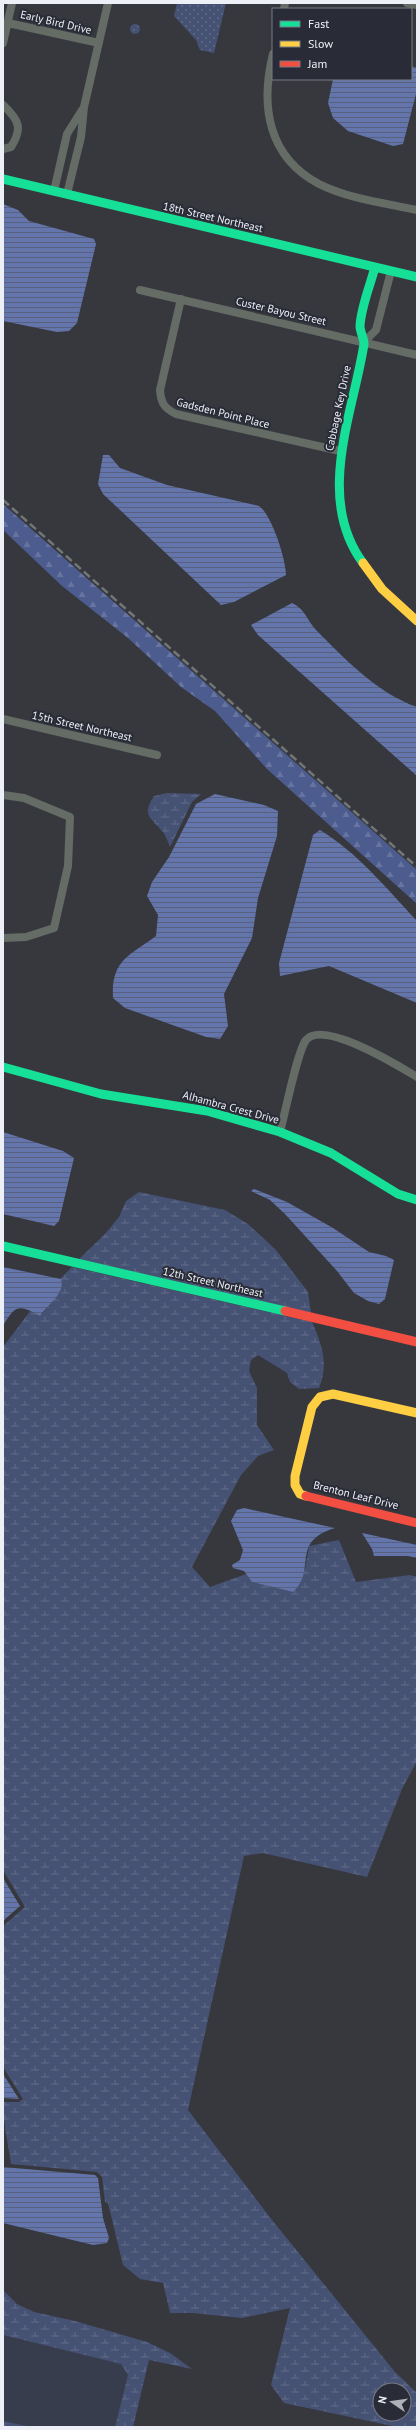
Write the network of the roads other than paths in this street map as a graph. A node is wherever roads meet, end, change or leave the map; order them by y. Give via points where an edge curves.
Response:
1 (12, 3) edge
2 (108, 3) edge
3 (407, 3) edge
4 (417, 5) edge
5 (8, 23) junction
6 (3, 43) edge
7 (99, 43) junction
8 (272, 58) edge
9 (3, 104) edge
10 (84, 107) junction
11 (3, 149) edge
12 (3, 179) edge
13 (54, 191) junction
14 (67, 194) junction
15 (417, 210) edge
16 (375, 267) junction
17 (391, 271) junction
18 (417, 277) edge
19 (140, 290) dead end
20 (181, 299) junction
21 (364, 342) junction
22 (417, 354) edge
23 (340, 451) junction
24 (417, 621) edge
25 (3, 719) edge
26 (157, 755) dead end
27 (3, 795) edge
28 (3, 938) edge
29 (3, 1067) edge
30 (417, 1078) edge
31 (280, 1132) junction
32 (417, 1200) edge
33 (3, 1246) edge
34 (417, 1342) edge
35 (417, 1413) edge
36 (417, 1523) edge

1 - 5 street
2 - 7 street
3 - 4 street
5 - 6 street
5 - 7 street, Early Bird Drive
7 - 10 street
8 - 15 street via 267,79 268,117 281,149 298,169 319,184 338,192
9 - 11 street via 17,122 19,134 12,147
10 - 13 street via 67,134
10 - 14 street via 81,137
12 - 13 street, 18th Street Northeast
13 - 14 street, 18th Street Northeast
14 - 16 street, 18th Street Northeast
16 - 17 street, 18th Street Northeast
16 - 21 street, Cabbage Key Drive via 360,327
17 - 18 street, 18th Street Northeast
17 - 21 street, Cabbage Key Drive via 376,330
19 - 20 street, Custer Bayou Street
20 - 21 street, Custer Bayou Street
20 - 23 street, Gadsden Point Place via 160,390 165,408 176,414
21 - 22 street, Custer Bayou Street
21 - 23 street, Cabbage Key Drive
23 - 24 street, Cabbage Key Drive via 339,486 343,518 351,544 375,582
25 - 26 street, 15th Street Northeast
27 - 28 street via 24,798 70,817 68,866 54,928 26,937
29 - 31 street, Alhambra Crest Drive via 101,1094 207,1111
30 - 31 street via 376,1054 344,1040 325,1034 314,1034 306,1041 300,1056
31 - 32 street, Alhambra Crest Drive via 331,1153 398,1194
33 - 34 street, 12th Street Northeast
35 - 36 street, Brenton Leaf Drive via 334,1394 324,1394 317,1398 312,1407 295,1485 300,1494

